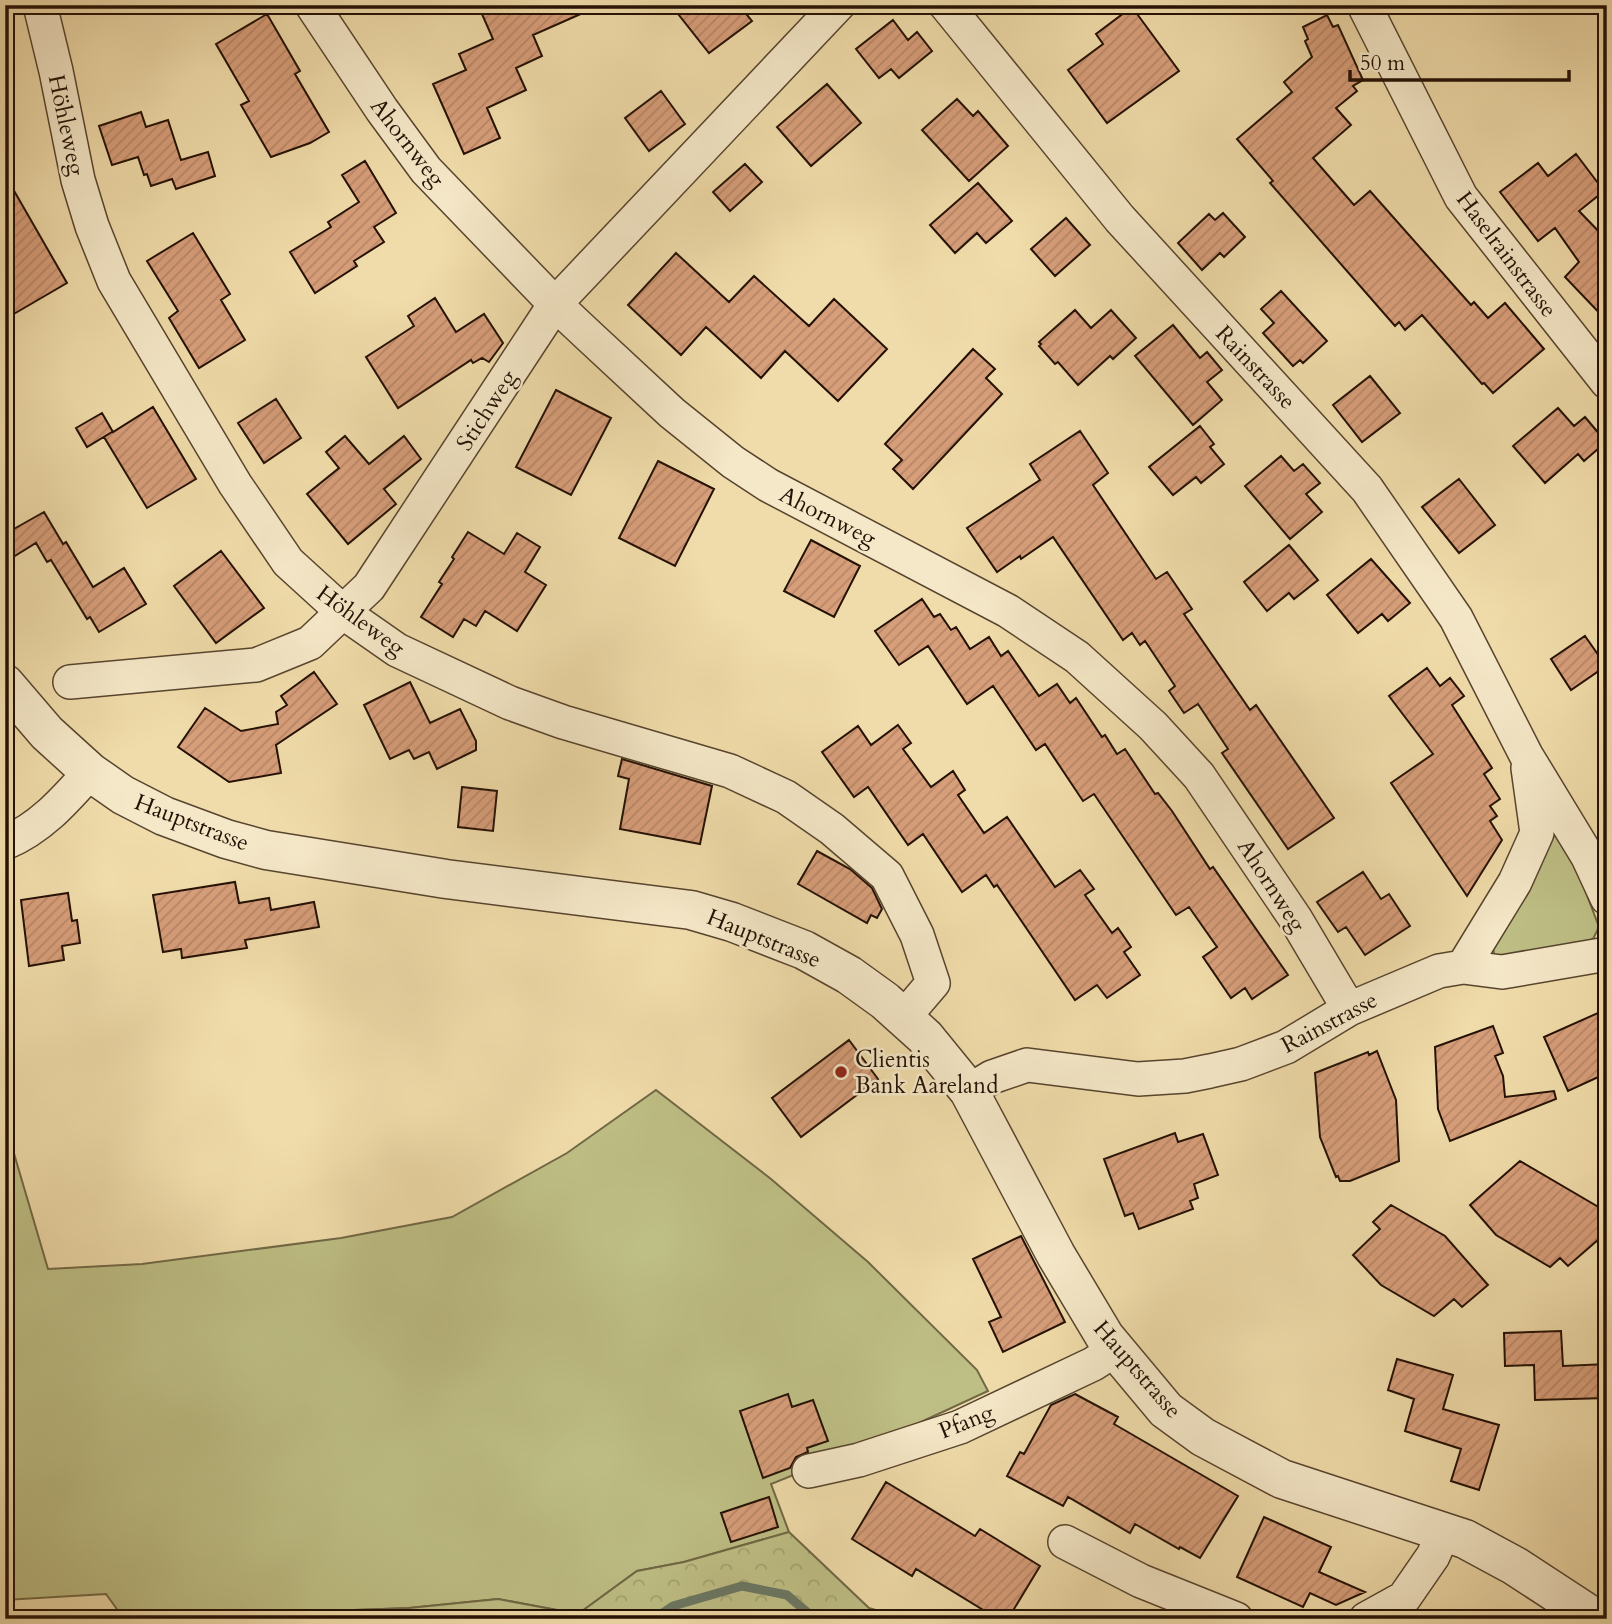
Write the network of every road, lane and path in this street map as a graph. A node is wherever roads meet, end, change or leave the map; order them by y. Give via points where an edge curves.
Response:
1 (40, 5) edge
2 (312, 5) edge
3 (838, 5) edge
4 (947, 5) edge
5 (1364, 5) edge
6 (555, 304) junction
7 (1607, 382) edge
8 (344, 613) junction
9 (70, 682) dead end
10 (5, 684) edge
11 (1526, 755) junction
12 (90, 772) junction
13 (5, 843) edge
14 (1607, 898) edge
15 (1607, 954) edge
16 (1463, 967) junction
17 (1349, 1009) junction
18 (904, 1017) junction
19 (970, 1091) junction
20 (1115, 1350) junction
21 (809, 1471) dead end
22 (1444, 1531) junction
23 (1065, 1542) dead end
24 (1236, 1619) edge
25 (1366, 1619) edge
26 (1596, 1619) edge

1 - 8 street, Höhleweg via 78,180 114,281 235,484 288,562
2 - 6 street, Ahornweg via 426,170
3 - 6 street, Stichweg
4 - 11 street, Rainstrasse via 1120,219 1367,489 1457,618
5 - 7 street, Haselrainstrasse via 1461,197
6 - 8 street, Stichweg via 369,587
6 - 17 street, Ahornweg via 733,462 768,485 1008,611 1077,657 1153,726 1199,776 1295,918
8 - 9 street, Stichweg via 310,643 256,665
8 - 18 street, Höhleweg via 397,650 510,703 730,771 786,797 832,829 887,876 917,935 933,983
10 - 12 street, Hauptstrasse via 47,733
11 - 14 street, Rainstrasse via 1588,857
11 - 16 street, Rainstrasse via 1537,833 1516,882
12 - 13 street via 57,809
12 - 18 street, Hauptstrasse via 164,816 266,850 691,910 732,922 804,950 849,975
15 - 16 street via 1502,972
16 - 17 street, Rainstrasse via 1439,971
17 - 19 street, Rainstrasse via 1286,1047 1185,1076 1138,1079 1027,1065 992,1077
18 - 19 street, Hauptstrasse
19 - 20 street, Hauptstrasse via 1056,1255
20 - 21 street, Pfang via 960,1427
20 - 22 street, Hauptstrasse via 1166,1410 1203,1437 1282,1479
22 - 25 street via 1404,1598
22 - 26 street, Hauptstrasse via 1515,1566
23 - 24 street via 1141,1581

